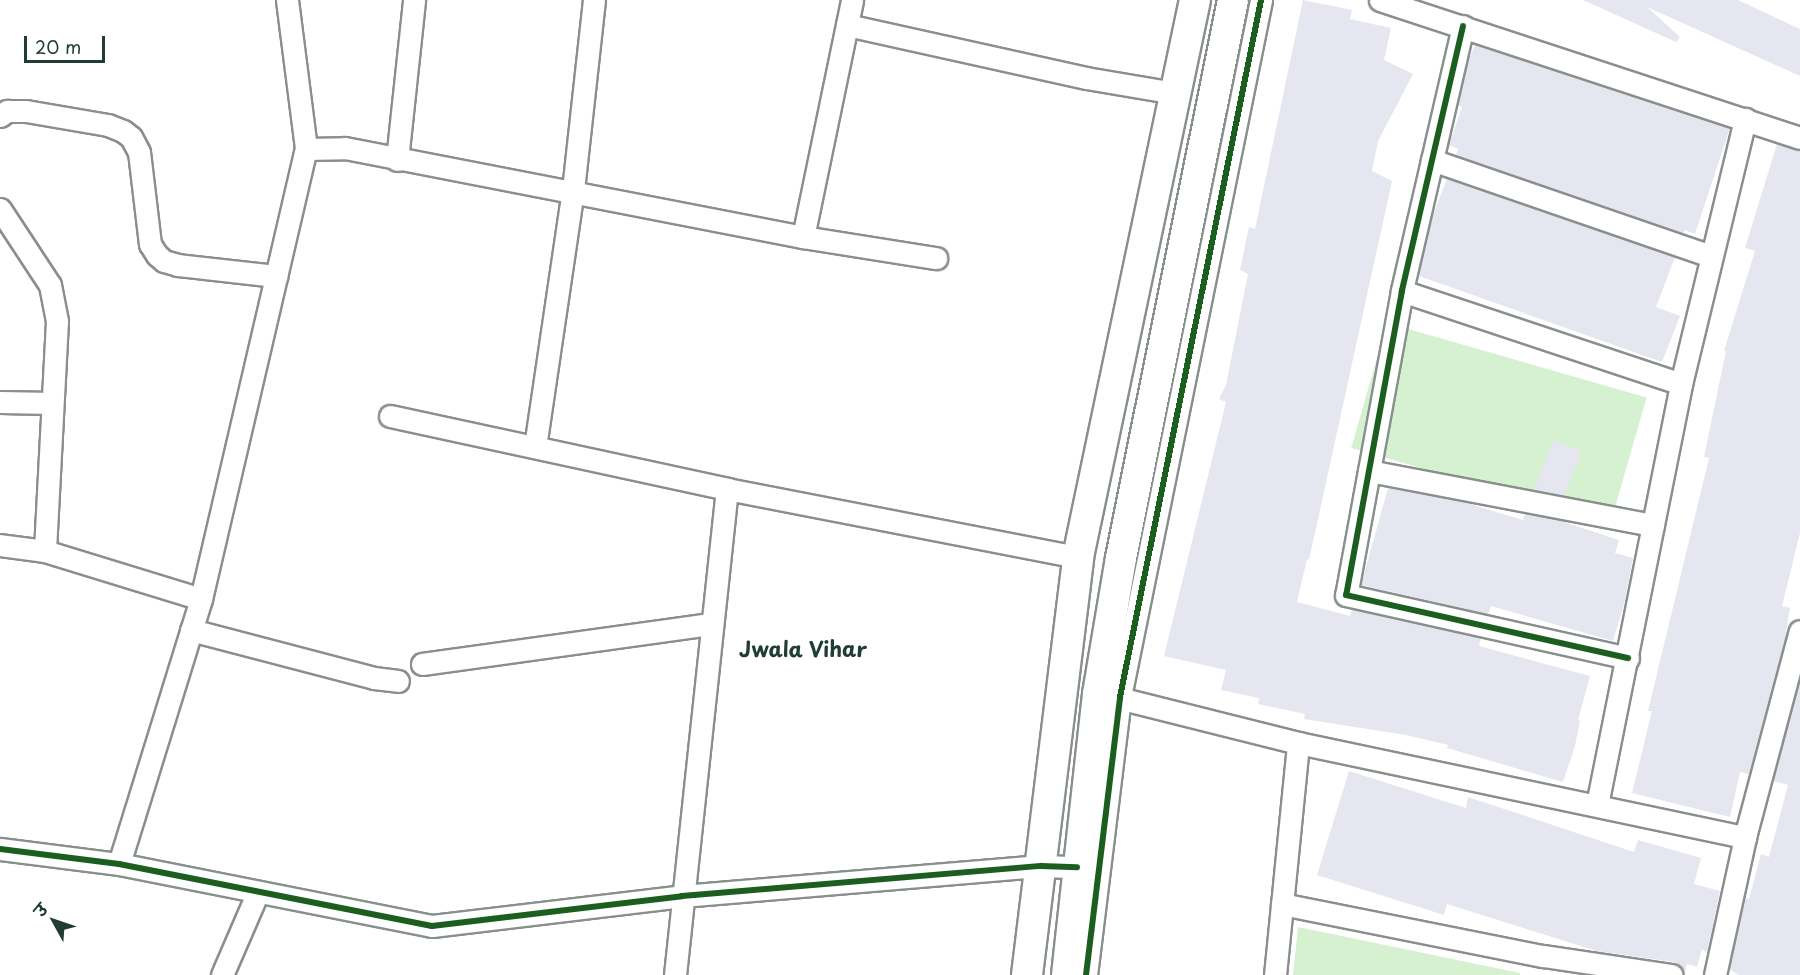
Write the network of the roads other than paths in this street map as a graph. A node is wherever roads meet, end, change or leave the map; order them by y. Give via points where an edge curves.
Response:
1 (287, 0) edge
2 (414, 0) edge
3 (594, 0) edge
4 (852, 0) edge
5 (1195, 0) edge
6 (1233, 0) edge
7 (1261, 0) edge
8 (1380, 0) edge
9 (847, 25) junction
10 (1463, 26) junction
11 (1174, 93) junction
12 (0, 116) edge
13 (1745, 119) junction
14 (1800, 138) edge
15 (306, 149) junction
16 (396, 160) junction
17 (1432, 160) junction
18 (573, 190) junction
19 (0, 209) edge
20 (803, 237) junction
21 (1711, 256) junction
22 (936, 258) dead end
23 (276, 276) junction
24 (1402, 291) junction
25 (1681, 384) junction
26 (0, 402) edge
27 (52, 403) junction
28 (390, 416) dead end
29 (535, 447) junction
30 (1369, 471) junction
31 (727, 489) junction
32 (1653, 525) junction
33 (0, 546) edge
34 (45, 551) junction
35 (1078, 556) junction
36 (201, 599) junction
37 (712, 624) junction
38 (191, 630) junction
39 (1800, 631) edge
40 (1628, 658) junction
41 (422, 664) dead end
42 (398, 681) dead end
43 (1109, 695) junction
44 (1298, 743) junction
45 (1597, 805) junction
46 (1745, 837) junction
47 (0, 849) edge
48 (119, 864) junction
49 (1041, 866) junction
50 (1077, 867) junction
51 (258, 892) junction
52 (682, 896) junction
53 (1282, 904) junction
54 (1541, 965) edge
55 (222, 975) edge
56 (675, 975) edge
57 (1027, 975) edge
58 (1066, 975) edge
59 (1086, 975) edge
60 (1275, 975) edge
61 (1672, 975) edge
62 (1715, 975) edge

1 - 15 street
2 - 16 street
3 - 18 street
4 - 9 street
5 - 11 main road
6 - 43 main road via 1121,558
7 - 43 street
8 - 10 street
9 - 11 street via 1086,78
9 - 20 street
10 - 13 street
10 - 17 street
11 - 35 main road
12 - 23 street via 7,111 26,111 123,131 139,152 150,244 157,255 178,266
13 - 14 street
13 - 21 street
15 - 16 street via 336,147
15 - 23 street
16 - 18 street
17 - 21 street
17 - 24 street
18 - 20 street
18 - 29 street
19 - 27 street via 50,285 57,321
20 - 22 street
21 - 25 street
23 - 36 street
24 - 25 street
24 - 30 street
25 - 32 street
26 - 27 street
27 - 34 street
28 - 29 street
29 - 31 street
30 - 32 street
30 - 40 street via 1346,595
31 - 35 street
31 - 37 street
32 - 40 street
33 - 34 street
34 - 36 street
35 - 49 main road
36 - 38 street
37 - 41 street
37 - 52 street
38 - 42 street
38 - 48 street
39 - 46 street
40 - 45 street
43 - 44 street
43 - 50 main road
43 - 59 street
44 - 45 street
44 - 53 street
45 - 46 street
46 - 62 street
47 - 48 street
48 - 51 street
49 - 50 street
49 - 52 street
49 - 57 main road
50 - 58 main road
51 - 52 street via 432,926
51 - 55 street
52 - 56 street
53 - 54 street
53 - 60 street
54 - 61 street

